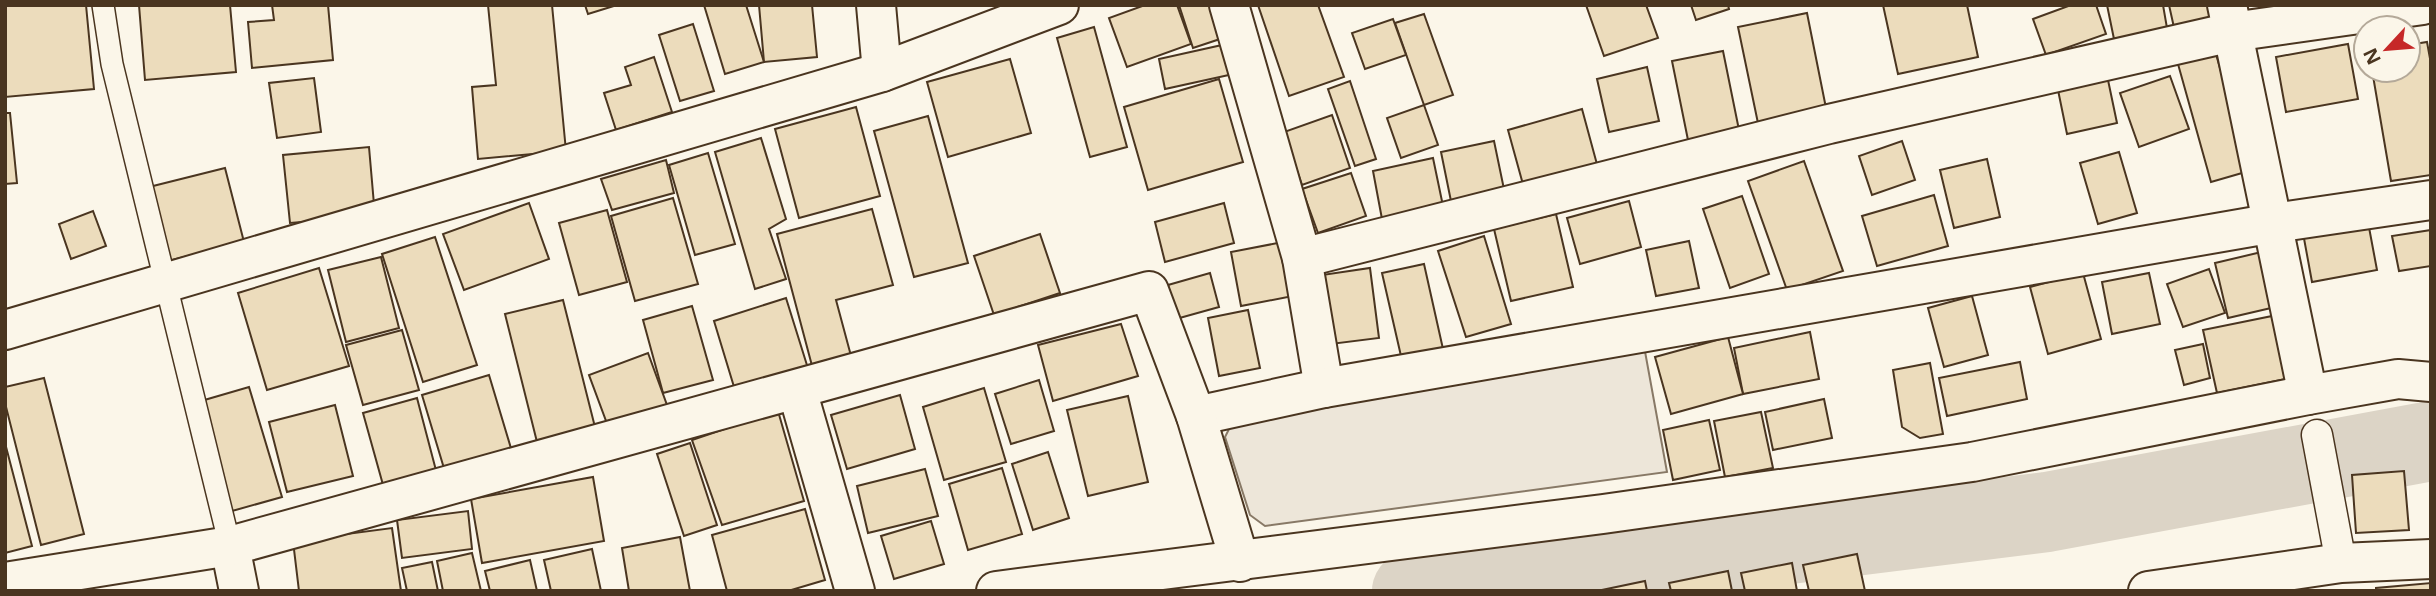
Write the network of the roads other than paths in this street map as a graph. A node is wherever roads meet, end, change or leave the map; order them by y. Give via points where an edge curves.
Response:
1 (103, 5) edge
2 (876, 5) edge
3 (1059, 5) edge
4 (1229, 5) edge
5 (2423, 5) edge
6 (2229, 19) edge
7 (882, 72) junction
8 (2431, 200) edge
9 (2274, 223) junction
10 (1302, 258) junction
11 (164, 282) junction
12 (5, 330) edge
13 (2431, 382) edge
14 (1324, 388) junction
15 (797, 390) junction
16 (2308, 395) junction
17 (1196, 416) junction
18 (2317, 435) dead end
19 (230, 546) junction
20 (2431, 559) edge
21 (1240, 562) junction
22 (2341, 563) junction
23 (5, 582) edge
24 (239, 591) edge
25 (855, 591) edge
26 (996, 591) edge
27 (2148, 591) edge

1 - 11 lane via 112,65
2 - 7 street
3 - 7 street
4 - 10 street
5 - 6 street
6 - 9 street
6 - 10 street
7 - 11 street via 423,210
8 - 9 street
9 - 14 street
9 - 16 street
10 - 14 street
11 - 12 street
11 - 19 lane
13 - 16 street via 2398,379
14 - 17 street
15 - 17 street via 1149,291
15 - 19 street
15 - 25 street
16 - 21 street via 1972,462
17 - 21 street
18 - 22 street
19 - 23 street
19 - 24 street
20 - 22 street
21 - 26 street
22 - 27 street

